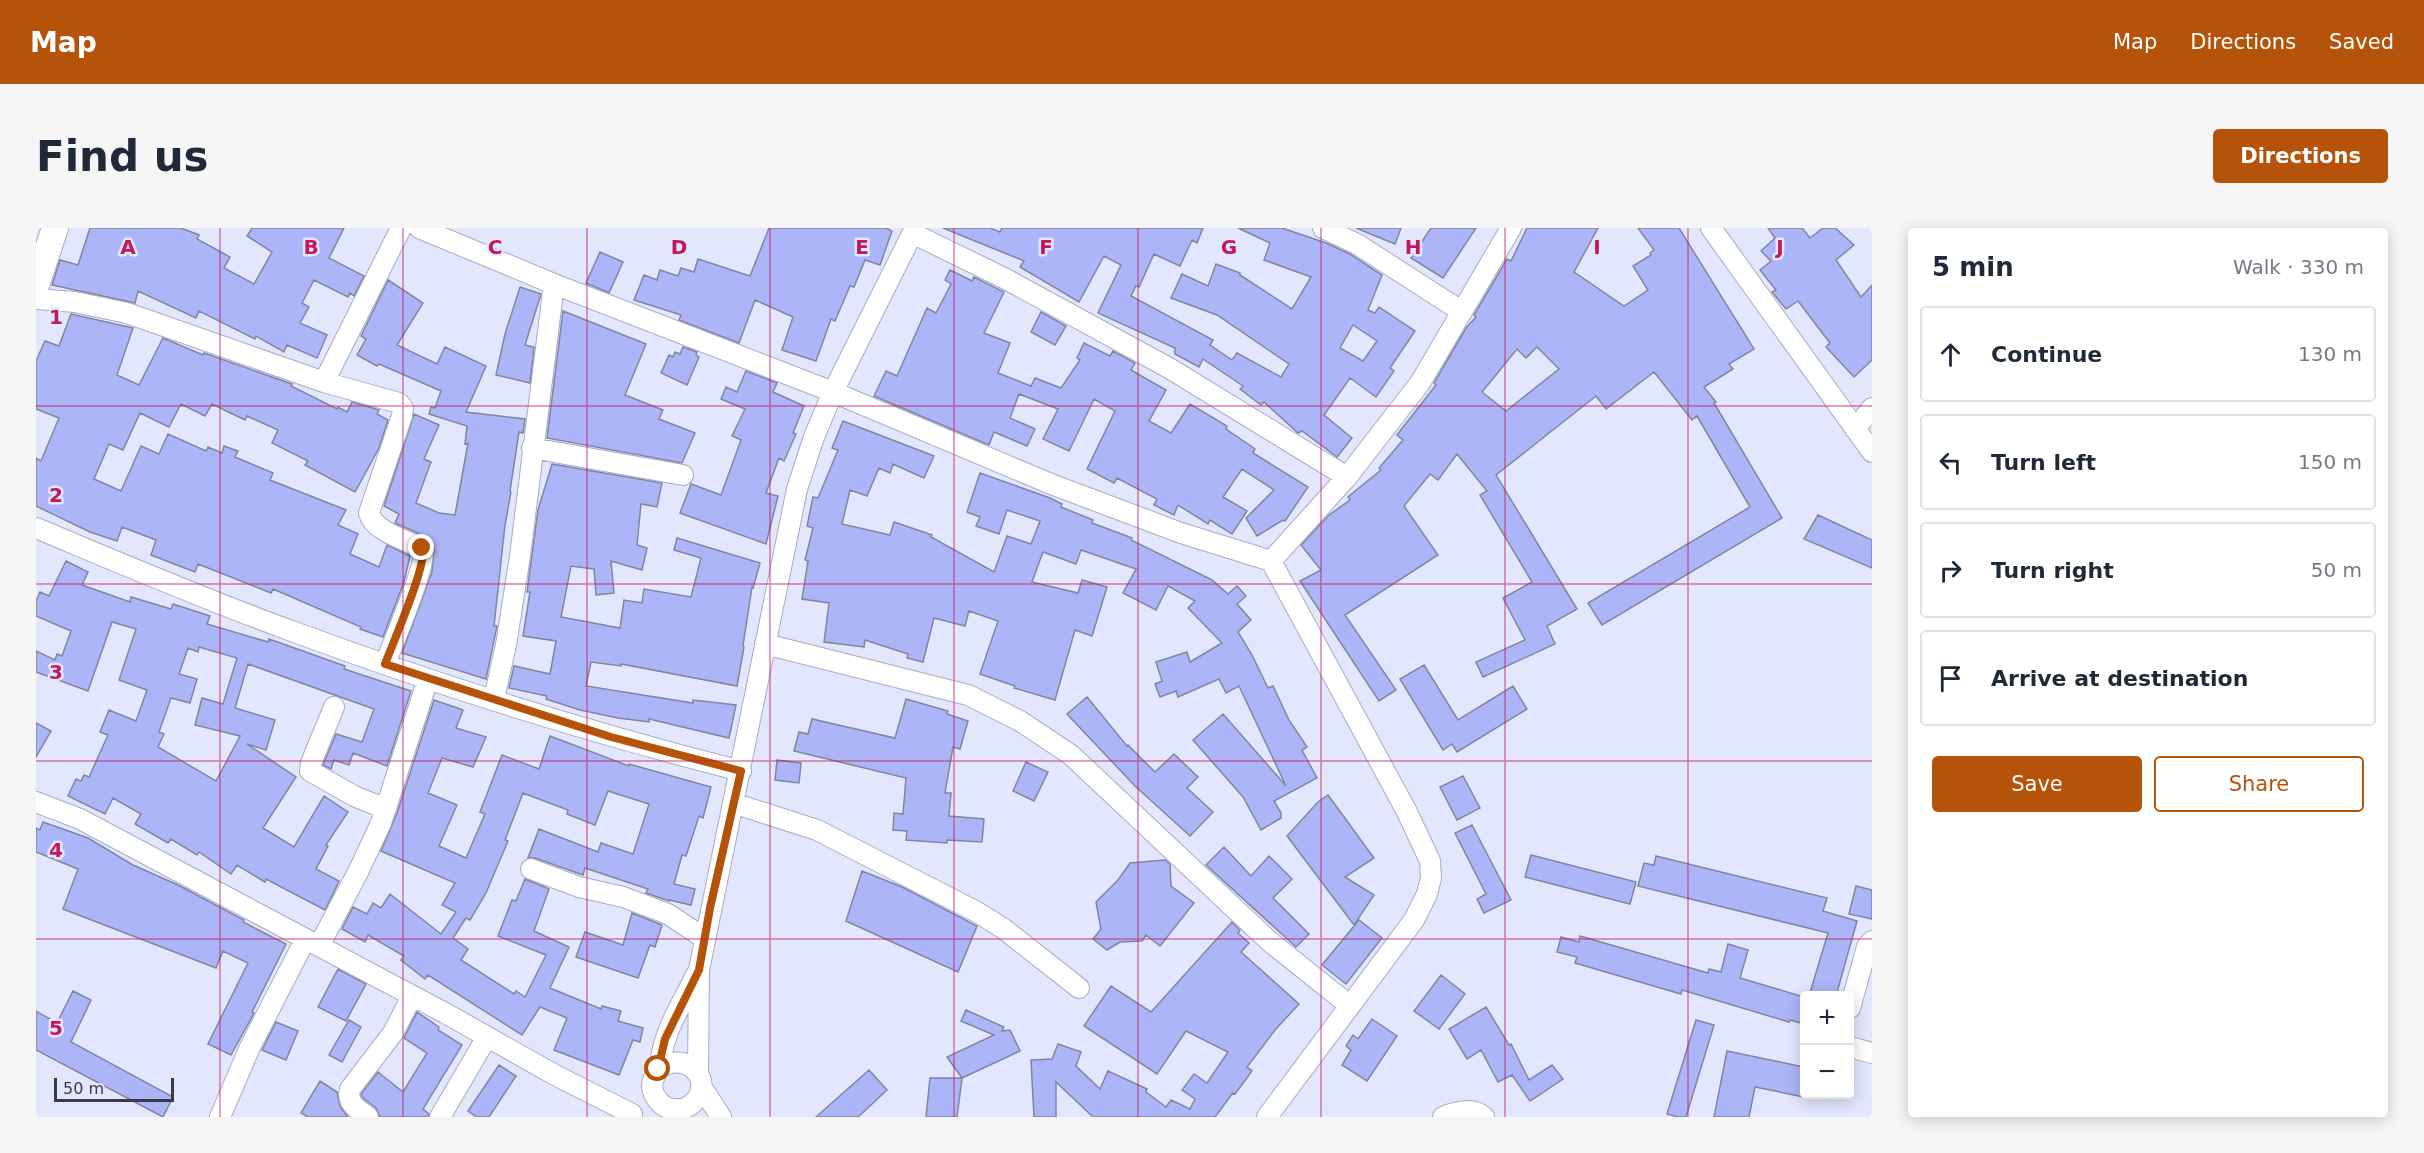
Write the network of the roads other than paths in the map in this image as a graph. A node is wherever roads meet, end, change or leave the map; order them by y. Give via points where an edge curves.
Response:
1 (53, 228) edge
2 (401, 228) edge
3 (419, 228) edge
4 (1323, 228) edge
5 (1511, 228) edge
6 (1711, 228) edge
7 (914, 231) edge
8 (554, 284) junction
9 (36, 285) edge
10 (36, 299) edge
11 (1461, 311) junction
12 (324, 382) junction
13 (833, 392) junction
14 (1872, 408) edge
15 (1856, 429) junction
16 (532, 448) junction
17 (1872, 452) edge
18 (682, 475) dead end
19 (1347, 477) junction
20 (36, 528) edge
21 (1271, 561) junction
22 (765, 644) junction
23 (385, 664) junction
24 (428, 679) junction
25 (494, 699) junction
26 (334, 708) dead end
27 (741, 771) junction
28 (36, 802) edge
29 (734, 802) junction
30 (386, 809) junction
31 (531, 869) dead end
32 (704, 939) junction
33 (1872, 941) edge
34 (312, 943) junction
35 (699, 970) junction
36 (1079, 988) dead end
37 (1854, 994) edge
38 (412, 996) junction
39 (1349, 1005) junction
40 (487, 1037) junction
41 (1854, 1048) edge
42 (1872, 1053) edge
43 (658, 1069) junction
44 (699, 1080) junction
45 (654, 1095) junction
46 (680, 1113) edge
47 (631, 1116) edge
48 (220, 1117) edge
49 (368, 1117) edge
50 (440, 1117) edge
51 (721, 1117) edge
52 (1267, 1117) edge
53 (1443, 1117) edge
54 (1484, 1117) edge

1 - 9 main road
2 - 12 street
3 - 8 street
4 - 11 street via 1357,244
5 - 11 street
6 - 15 street
7 - 13 street
7 - 19 street via 1169,368
8 - 13 street
8 - 16 street
10 - 12 street via 75,302 126,313
11 - 19 street via 1420,383
12 - 23 street via 399,403 403,408 369,513 370,519 382,529 422,548 424,555
13 - 21 street via 1051,484
13 - 22 street via 797,489
14 - 15 street
15 - 17 street
16 - 18 street
16 - 25 street via 520,556
19 - 21 street
20 - 23 street via 289,630
21 - 39 street via 1430,861 1427,894 1414,920
22 - 27 street
22 - 39 street via 968,695 1020,721 1071,755 1269,941
23 - 24 street
24 - 25 street
24 - 30 street
25 - 27 street via 611,737
26 - 30 street via 310,771
27 - 29 street
28 - 34 street via 80,819
29 - 32 street
29 - 36 street via 817,830 977,912
30 - 34 street via 358,872
31 - 32 street via 668,914
32 - 35 street
33 - 37 street
34 - 38 street
34 - 48 street via 250,1047
35 - 43 street via 665,1039
35 - 44 street
38 - 40 street
38 - 49 street via 393,1033 350,1089 350,1103
39 - 52 street
40 - 47 street
40 - 50 street
41 - 42 street
43 - 44 street via 675,1061 684,1062
43 - 45 street
44 - 46 street via 699,1095
44 - 51 street
45 - 46 street via 667,1108
45 - 47 street
53 - 54 street via 1466,1111

